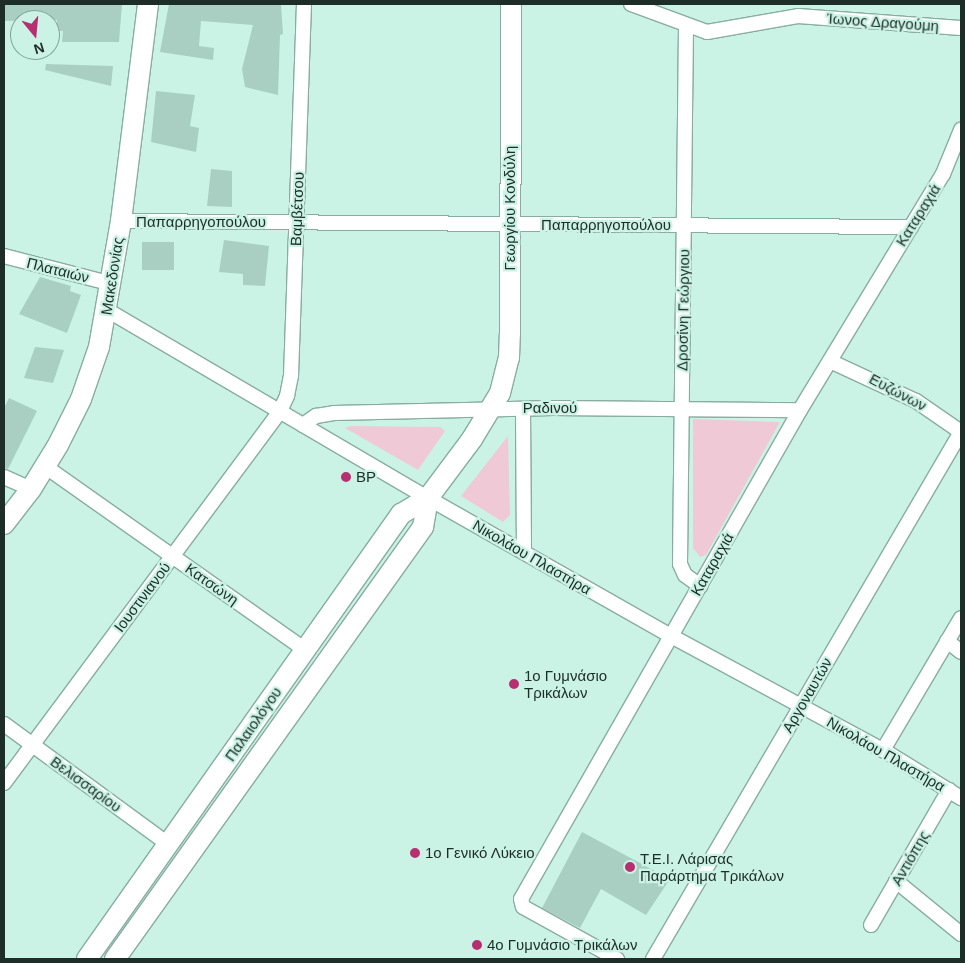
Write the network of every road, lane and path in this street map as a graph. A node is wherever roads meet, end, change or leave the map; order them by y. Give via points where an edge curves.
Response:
1 (148, 4) edge
2 (304, 4) edge
3 (511, 4) edge
4 (631, 4) edge
5 (686, 26) junction
6 (961, 28) edge
7 (961, 130) edge
8 (120, 221) junction
9 (296, 223) junction
10 (509, 224) junction
11 (683, 226) junction
12 (910, 227) junction
13 (4, 256) edge
14 (112, 284) junction
15 (107, 310) junction
16 (830, 361) junction
17 (682, 408) junction
18 (491, 409) junction
19 (523, 409) junction
20 (800, 410) junction
21 (280, 412) junction
22 (303, 425) junction
23 (961, 432) edge
24 (46, 467) junction
25 (4, 477) edge
26 (31, 489) junction
27 (428, 498) junction
28 (4, 524) edge
29 (524, 552) junction
30 (173, 556) junction
31 (700, 586) junction
32 (961, 618) edge
33 (671, 636) junction
34 (947, 641) junction
35 (305, 650) junction
36 (961, 652) edge
37 (801, 706) junction
38 (4, 724) edge
39 (32, 745) junction
40 (883, 750) junction
41 (4, 783) edge
42 (949, 790) junction
43 (961, 798) edge
44 (168, 844) junction
45 (896, 881) junction
46 (871, 925) dead end
47 (961, 934) edge
48 (87, 959) edge
49 (115, 959) edge
50 (616, 959) edge
51 (653, 959) edge

1 - 8 main road, Μακεδονίας
2 - 9 street, Βαμβέτσου
3 - 10 main road, Γεωργίου Κονδύλη
4 - 5 street, Ίωνος Δραγούμη
5 - 6 street, Ίωνος Δραγούμη via 709,32 798,16
5 - 11 street, Δροσίνη Γεώργιου
7 - 12 street, Καταραχιά via 943,174
8 - 9 street, Παπαρρηγοπούλου
8 - 14 main road, Μακεδονίας
9 - 10 street, Παπαρρηγοπούλου
9 - 21 street, Βαμβέτσου via 291,376
10 - 11 street, Παπαρρηγοπούλου
10 - 18 main road, Γεωργίου Κονδύλη via 509,358 503,385
11 - 12 street, Παπαρρηγοπούλου
11 - 17 street, Δροσίνη Γεώργιου
12 - 16 street, Καταραχιά
13 - 14 street, Πλαταιών
14 - 15 main road, Μακεδονίας
15 - 21 street, Νικολάου Πλαστήρα
15 - 24 main road, Μακεδονίας via 94,364 81,399
16 - 20 street, Καταραχιά
16 - 23 street, Ευζώνων via 916,401
17 - 19 street, Ραδινού
17 - 20 street, Ραδινού
17 - 31 street, Δροσίνη Γεώργιου via 680,564 684,575
18 - 19 street, Ραδινού
18 - 22 street, Ραδινού via 334,412 316,416
18 - 27 main road, Παλαιολόγου
19 - 29 street
20 - 31 street, Καταραχιά
21 - 22 street, Νικολάου Πλαστήρα
21 - 30 street, Ιουστινιανού
22 - 27 street, Νικολάου Πλαστήρα
23 - 37 street, Αργοναυτών
24 - 26 main road, Μακεδονίας
24 - 30 street, Κατσώνη
25 - 26 street
26 - 28 main road, Μακεδονίας
27 - 29 street, Νικολάου Πλαστήρα
27 - 35 main road, Παλαιολόγου via 401,514
27 - 49 main road, Παλαιολόγου via 423,527
29 - 33 street, Νικολάου Πλαστήρα
30 - 35 street, Κατσώνη
30 - 39 street, Ιουστινιανού
31 - 33 street, Καταραχιά
32 - 34 street
33 - 37 street, Νικολάου Πλαστήρα
33 - 50 street, Καταραχιά via 521,899 523,907
34 - 36 street
34 - 40 street
35 - 44 main road, Παλαιολόγου
37 - 40 street, Νικολάου Πλαστήρα
37 - 51 street, Αργοναυτών
38 - 39 street, Βελισσαρίου
39 - 41 street, Ιουστινιανού
39 - 44 street, Βελισσαρίου
40 - 42 street, Νικολάου Πλαστήρα
42 - 43 street, Νικολάου Πλαστήρα
42 - 45 street, Αντιόπης
44 - 48 main road, Παλαιολόγου
45 - 46 street, Αντιόπης
45 - 47 street

